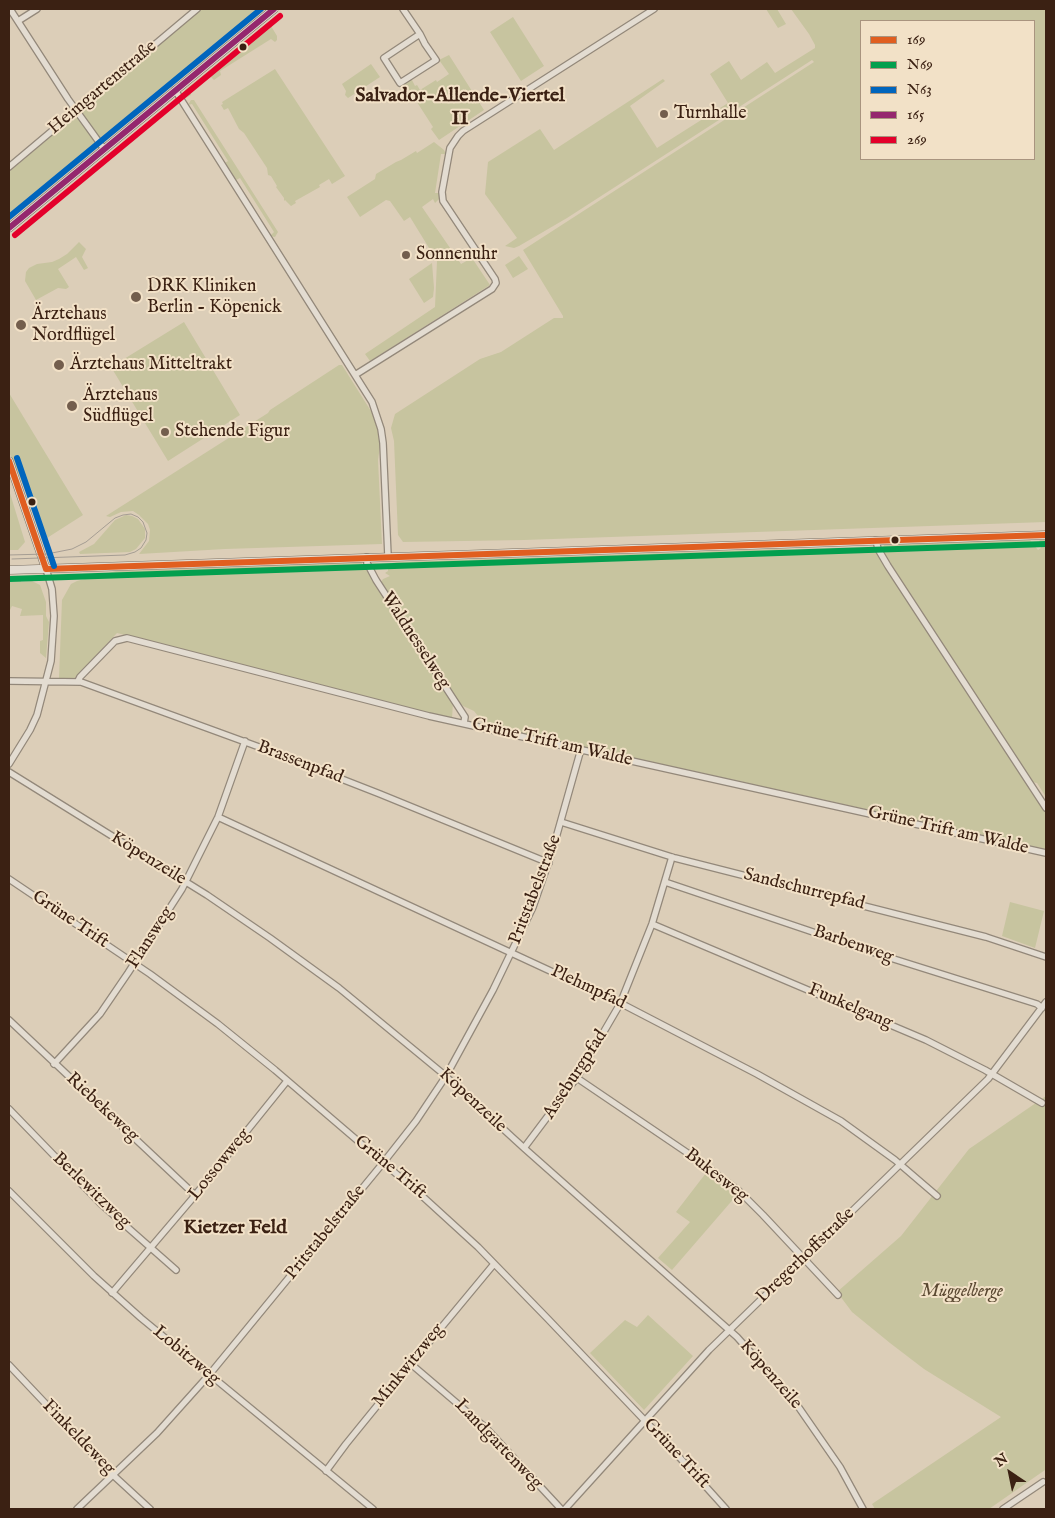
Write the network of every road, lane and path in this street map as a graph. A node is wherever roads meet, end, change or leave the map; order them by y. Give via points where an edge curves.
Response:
1 (10, 9) edge
2 (36, 9) edge
3 (197, 9) edge
4 (274, 9) edge
5 (403, 9) edge
6 (654, 9) edge
7 (18, 21) junction
8 (420, 34) junction
9 (175, 90) junction
10 (76, 111) junction
11 (104, 149) junction
12 (9, 167) edge
13 (9, 228) edge
14 (355, 376) junction
15 (9, 461) edge
16 (1046, 534) edge
17 (876, 540) junction
18 (388, 556) junction
19 (367, 557) junction
20 (46, 569) junction
21 (9, 570) edge
22 (9, 681) edge
23 (78, 681) junction
24 (47, 682) junction
25 (464, 723) junction
26 (245, 741) junction
27 (581, 749) junction
28 (9, 764) edge
29 (9, 772) edge
30 (1046, 808) edge
31 (218, 817) junction
32 (561, 822) junction
33 (1046, 853) edge
34 (672, 856) junction
35 (549, 863) junction
36 (9, 879) edge
37 (185, 882) junction
38 (665, 882) junction
39 (652, 924) junction
40 (512, 953) junction
41 (1046, 957) edge
42 (134, 963) junction
43 (1046, 1002) edge
44 (620, 1004) junction
45 (1042, 1008) junction
46 (9, 1020) edge
47 (54, 1064) junction
48 (992, 1074) junction
49 (446, 1076) junction
50 (577, 1078) junction
51 (287, 1081) junction
52 (1042, 1103) dead end
53 (9, 1109) edge
54 (524, 1148) junction
55 (383, 1163) junction
56 (899, 1164) junction
57 (9, 1191) edge
58 (195, 1195) junction
59 (937, 1196) dead end
60 (151, 1248) junction
61 (804, 1258) junction
62 (494, 1264) junction
63 (176, 1270) dead end
64 (112, 1293) junction
65 (838, 1295) dead end
66 (730, 1330) junction
67 (411, 1364) junction
68 (9, 1365) edge
69 (209, 1375) junction
70 (645, 1420) junction
71 (326, 1470) junction
72 (113, 1475) junction
73 (1042, 1482) dead end
74 (77, 1509) edge
75 (150, 1509) edge
76 (373, 1509) edge
77 (561, 1509) edge
78 (565, 1509) edge
79 (726, 1509) edge
80 (863, 1509) edge
81 (1003, 1509) edge

1 - 7 street
2 - 7 street
3 - 10 street, Heimgartenstraße
4 - 9 main road
5 - 8 street
6 - 14 street via 458,136 450,148 443,201 496,283 492,289
7 - 10 street
8 - 8 street via 384,58 400,83 436,60
9 - 11 main road
9 - 14 street
10 - 11 street
10 - 12 street, Heimgartenstraße
11 - 13 main road
14 - 18 street via 372,402 382,428
15 - 20 main road
16 - 17 main road
17 - 18 main road
17 - 30 street via 888,566
18 - 19 main road
19 - 20 main road
19 - 25 street, Waldnesselweg via 376,580 466,717
20 - 21 main road
20 - 24 street via 52,589 55,624
22 - 24 street
23 - 24 street, Brassenpfad
23 - 25 street, Grüne Trift am Walde via 115,641 127,638
23 - 26 street, Brassenpfad
24 - 28 street via 31,727
25 - 27 street, Grüne Trift am Walde
26 - 31 street, Flansweg
26 - 35 street, Brassenpfad
27 - 32 street, Pritstabelstraße
27 - 33 street, Grüne Trift am Walde
29 - 37 street, Köpenzeile
31 - 37 street, Flansweg
31 - 40 street, Plehmpfad
32 - 34 street, Sandschurrepfad
32 - 35 street, Pritstabelstraße
34 - 38 street, Asseburgpfad
34 - 41 street, Sandschurrepfad via 986,937
35 - 40 street, Pritstabelstraße
36 - 42 street, Grüne Trift
37 - 42 street, Flansweg
37 - 49 street, Köpenzeile via 336,985
38 - 39 street, Asseburgpfad
38 - 45 street, Barbenweg
39 - 44 street, Asseburgpfad
39 - 48 street, Funkelgang via 926,1040
40 - 44 street, Plehmpfad
40 - 49 street, Pritstabelstraße
42 - 47 street, Flansweg via 100,1014
42 - 51 street, Grüne Trift via 216,1023
43 - 45 street, Dregerhoffstraße
44 - 50 street, Asseburgpfad
44 - 56 street, Plehmpfad via 822,1109
45 - 48 street, Dregerhoffstraße
46 - 47 street, Riebekeweg
47 - 58 street, Riebekeweg
48 - 52 street, Funkelgang
48 - 56 street, Dregerhoffstraße
49 - 54 street, Köpenzeile
49 - 55 street, Pritstabelstraße
50 - 54 street, Asseburgpfad
50 - 61 street, Bukesweg via 738,1190
51 - 55 street, Grüne Trift
51 - 58 street, Lossowweg
53 - 60 street, Berlewitzweg via 101,1204
54 - 66 street, Köpenzeile
55 - 62 street, Grüne Trift
55 - 69 street, Pritstabelstraße
56 - 59 street, Plehmpfad
56 - 61 street, Dregerhoffstraße
57 - 64 street, Lobitzweg
58 - 60 street, Lossowweg
60 - 63 street, Berlewitzweg
60 - 64 street, Lossowweg
61 - 65 street, Bukesweg
61 - 66 street, Dregerhoffstraße
62 - 67 street, Minkwitzweg
62 - 70 street, Grüne Trift
64 - 69 street, Lobitzweg
66 - 70 street, Dregerhoffstraße
66 - 80 street, Köpenzeile via 795,1402 840,1467
67 - 71 street, Minkwitzweg
67 - 77 street, Landgartenweg via 486,1428
68 - 72 street, Finkeldeweg
69 - 71 street, Lobitzweg
69 - 72 street, Pritstabelstraße via 169,1421
70 - 78 street, Dregerhoffstraße
70 - 79 street, Grüne Trift
71 - 76 street, Lobitzweg
72 - 74 street, Pritstabelstraße
72 - 75 street, Finkeldeweg
73 - 81 street

